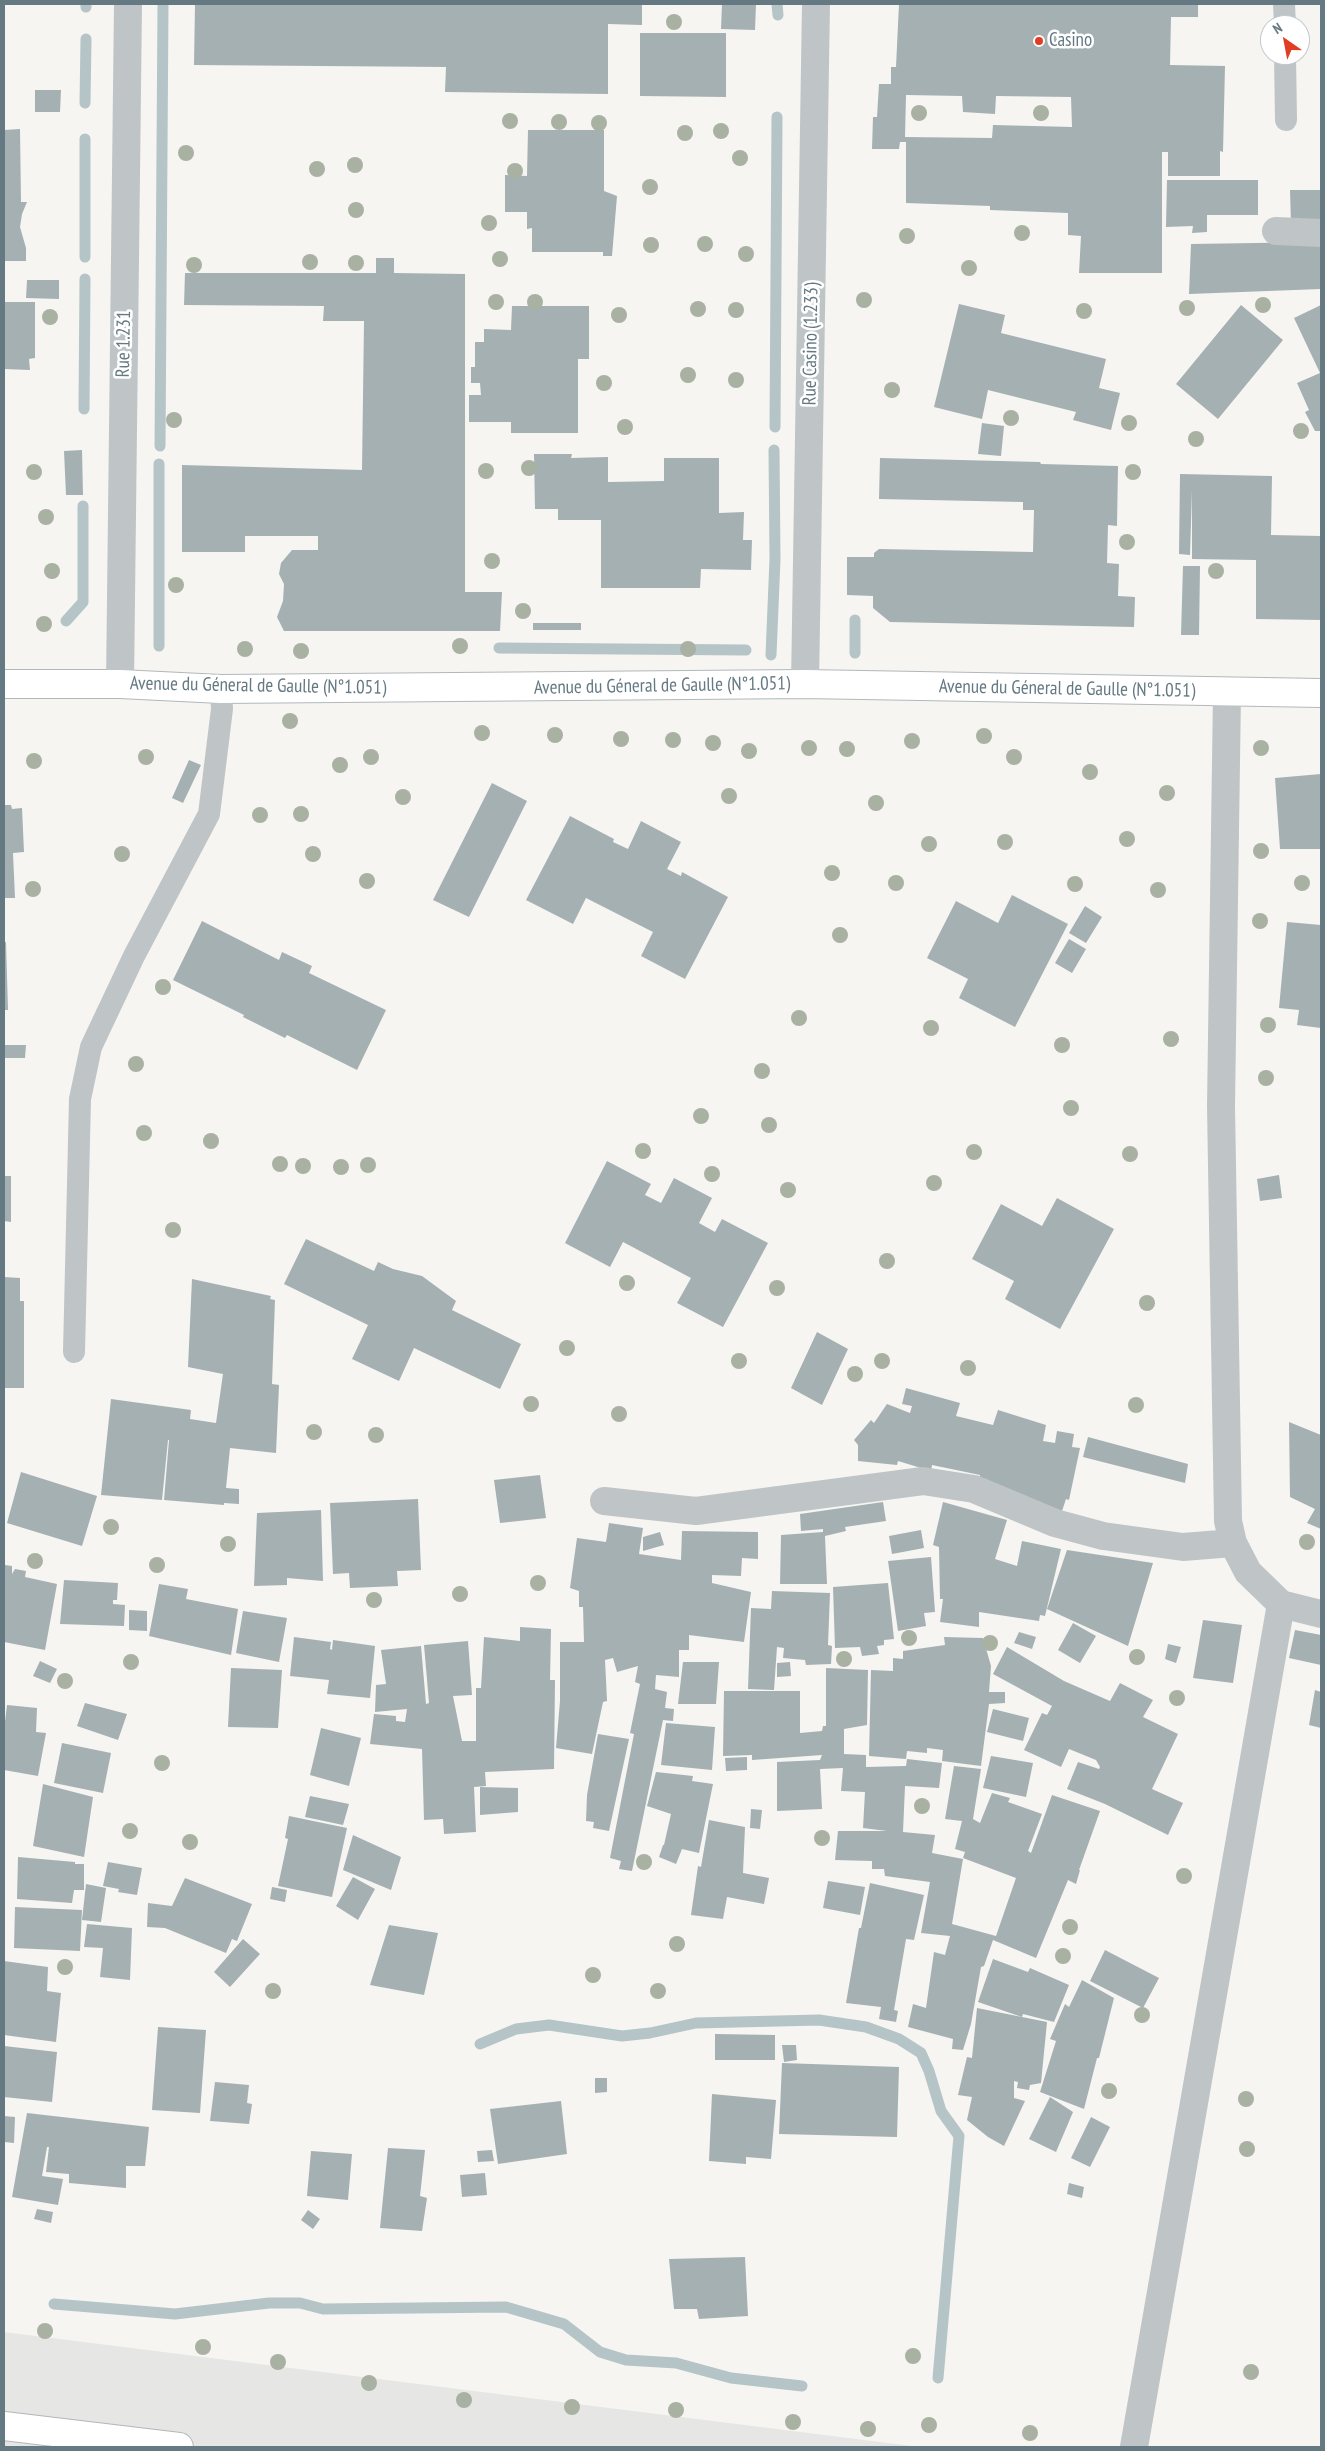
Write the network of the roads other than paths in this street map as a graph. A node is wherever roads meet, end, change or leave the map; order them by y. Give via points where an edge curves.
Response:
1 (128, 4) edge
2 (816, 4) edge
3 (1285, 65) edge
4 (1286, 120) dead end
5 (1276, 231) dead end
6 (1321, 233) edge
7 (4, 684) edge
8 (120, 684) junction
9 (805, 684) junction
10 (221, 689) junction
11 (1227, 693) junction
12 (1321, 693) edge
13 (74, 1352) dead end
14 (604, 1501) dead end
15 (1233, 1543) junction
16 (1281, 1604) junction
17 (1321, 1614) edge
18 (8, 2426) edge
19 (179, 2447) edge
20 (1134, 2447) edge

1 - 8 street, Rue 1.231
2 - 9 street, Rue Casino (1.233)
3 - 4 lane
5 - 6 street
7 - 8 main road, Avenue du Géneral de Gaulle (N°1.051)
8 - 10 main road, Avenue du Géneral de Gaulle (N°1.051)
9 - 10 main road, Avenue du Géneral de Gaulle (N°1.051)
9 - 11 main road, Avenue du Géneral de Gaulle (N°1.051)
10 - 13 lane via 222,709 209,814 134,956 91,1047 80,1100
11 - 12 main road, Avenue du Géneral de Gaulle (N°1.051)
11 - 15 street via 1221,1106 1228,1521
14 - 15 street via 696,1511 923,1481 974,1489 1055,1523 1103,1536 1183,1546
15 - 16 street via 1248,1572
16 - 17 street
16 - 20 street
18 - 19 main road

